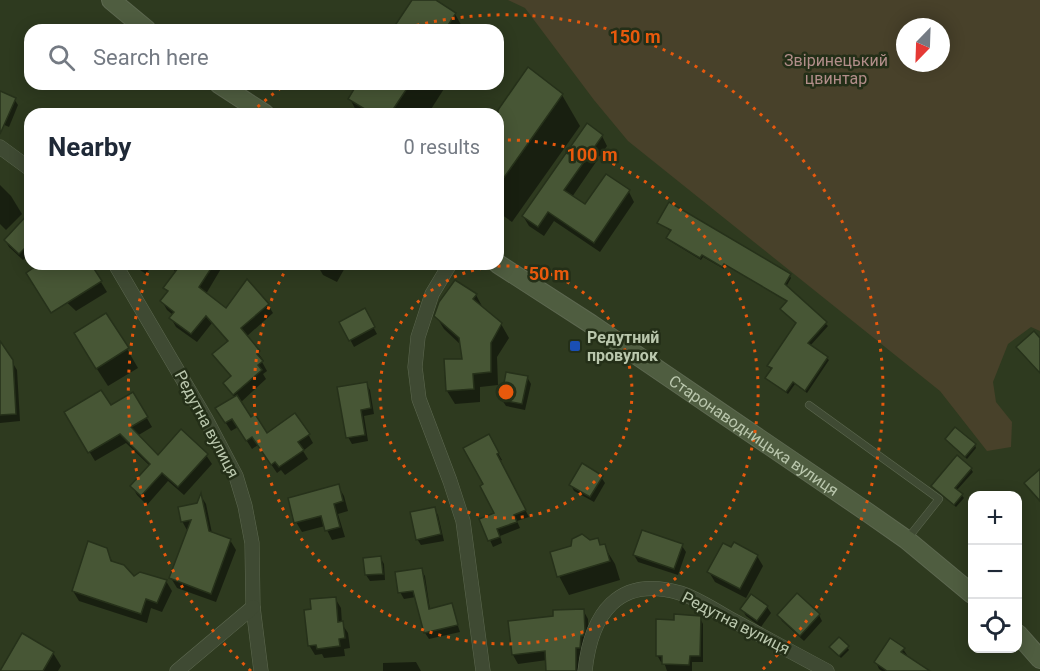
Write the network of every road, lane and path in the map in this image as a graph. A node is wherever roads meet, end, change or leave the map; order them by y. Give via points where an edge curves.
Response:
1 (111, 0) edge
2 (140, 24) edge
3 (228, 90) edge
4 (257, 108) edge
5 (0, 147) edge
6 (24, 165) edge
7 (504, 268) edge
8 (119, 270) edge
9 (446, 270) edge
10 (809, 405) dead end
11 (907, 540) junction
12 (968, 591) edge
13 (253, 607) junction
14 (1022, 639) edge
15 (1040, 659) edge
16 (177, 671) edge
17 (261, 671) edge
18 (483, 671) edge
19 (585, 671) edge
20 (827, 671) edge

1 - 2 main road
3 - 4 main road
5 - 6 street
7 - 11 main road, Старонаводницька вулиця
8 - 13 street, Редутна вулиця via 236,476 252,543
9 - 18 street via 432,294 418,337 415,367 419,399 463,521
10 - 11 lane via 939,499
11 - 12 main road, Старонаводницька вулиця
13 - 16 street
13 - 17 street, Редутна вулиця
14 - 15 main road
19 - 20 street, Редутна вулиця via 592,634 614,602 629,591 653,588 682,594

